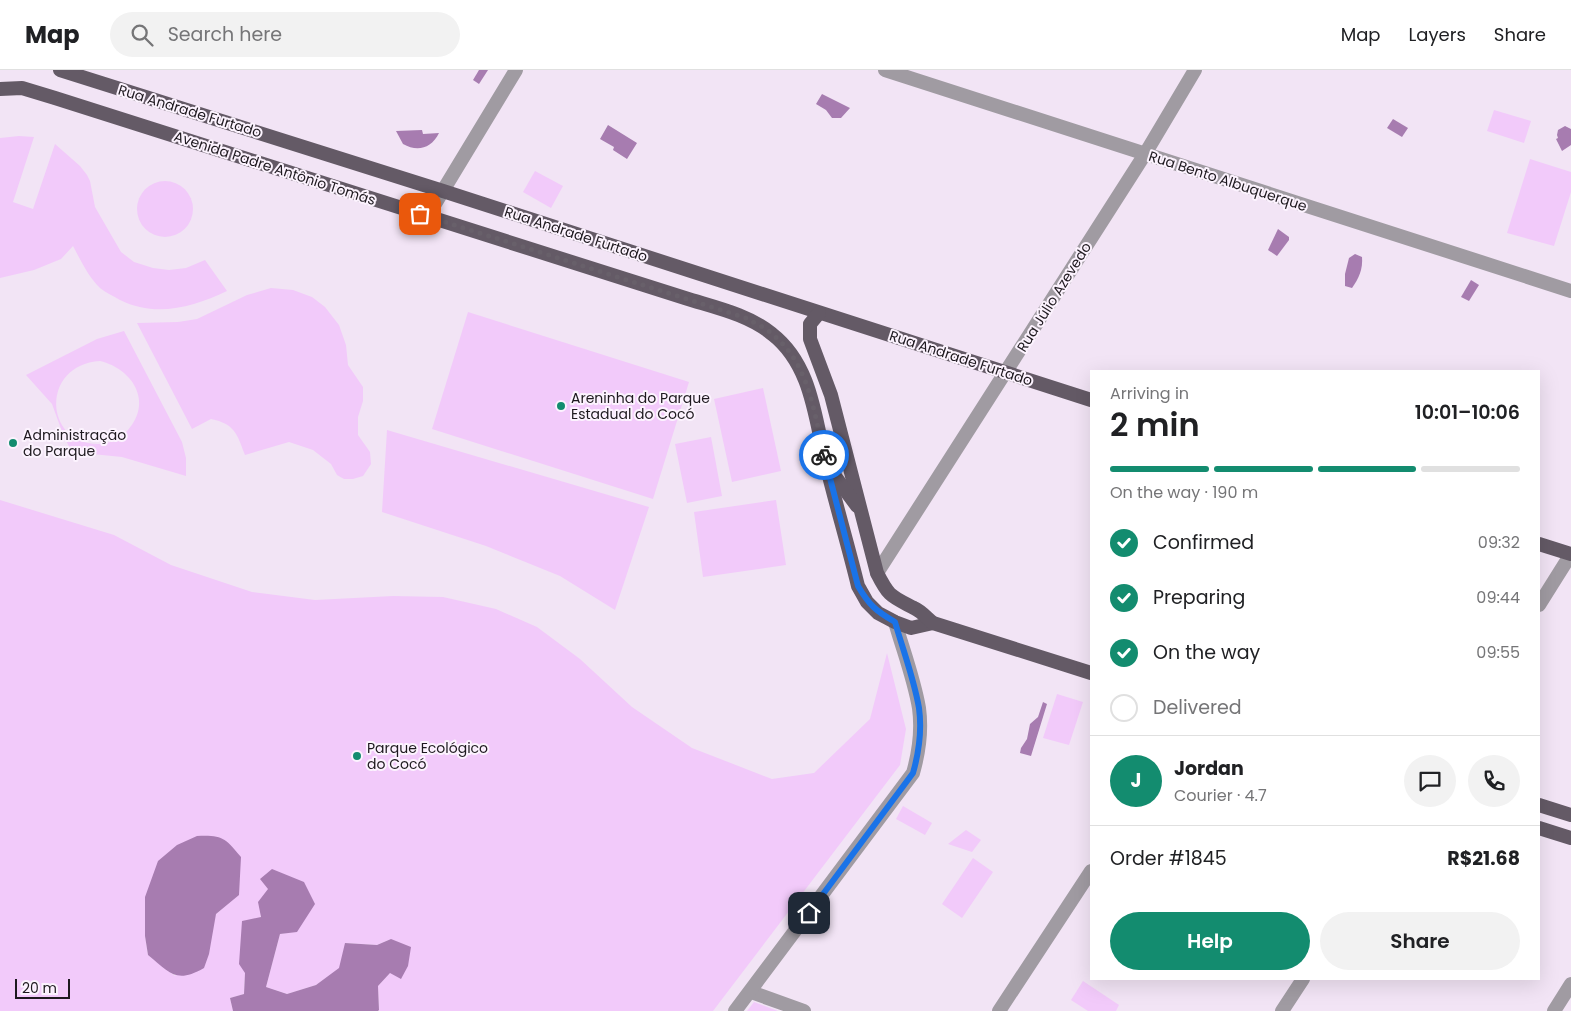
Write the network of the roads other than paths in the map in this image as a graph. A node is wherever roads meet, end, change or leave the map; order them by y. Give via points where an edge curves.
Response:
1 (60, 70) edge
2 (516, 70) edge
3 (885, 70) edge
4 (1194, 70) edge
5 (0, 89) edge
6 (1144, 154) junction
7 (443, 191) junction
8 (427, 217) junction
9 (1571, 291) edge
10 (819, 313) junction
11 (1006, 372) junction
12 (831, 395) junction
13 (1090, 400) edge
14 (821, 439) junction
15 (826, 464) junction
16 (861, 512) junction
17 (1540, 544) edge
18 (1571, 554) edge
19 (877, 573) junction
20 (1540, 603) edge
21 (895, 622) junction
22 (933, 624) junction
23 (1090, 673) edge
24 (1540, 805) edge
25 (1571, 815) edge
26 (1540, 828) edge
27 (1571, 838) edge
28 (1090, 873) edge
29 (1302, 980) edge
30 (1571, 984) edge
31 (751, 992) junction
32 (735, 1011) edge
33 (804, 1011) edge
34 (998, 1011) edge
35 (1282, 1011) edge
36 (1554, 1011) edge

1 - 7 main road, Rua Andrade Furtado
2 - 7 street
3 - 6 street, Rua Bento Albuquerque
4 - 6 street, Rua Júlio Azevedo
5 - 8 main road, Avenida Padre Antônio Tomás via 22,88
6 - 9 street, Rua Bento Albuquerque
6 - 11 street, Rua Júlio Azevedo
7 - 8 street
7 - 10 main road, Rua Andrade Furtado
8 - 14 main road, Avenida Padre Antônio Tomás via 746,318 772,333 792,354 809,390
10 - 11 main road, Rua Andrade Furtado
10 - 12 main road, Avenida Padre Antônio Tomás via 810,324 810,339
11 - 13 main road, Rua Andrade Furtado
11 - 19 street, Rua Júlio Azevedo
12 - 14 main road
12 - 16 main road, Avenida Padre Antônio Tomás
14 - 15 main road, Avenida Padre Antônio Tomás
15 - 16 main road
15 - 21 main road, Avenida Padre Antônio Tomás via 858,586 878,613
16 - 19 main road, Avenida Padre Antônio Tomás
17 - 18 main road
18 - 20 street
19 - 22 main road, Avenida Padre Antônio Tomás via 895,598 916,608
21 - 22 main road, Avenida Padre Antônio Tomás via 911,628
21 - 31 street via 919,709 918,754 913,773
22 - 23 main road, Avenida Padre Antônio Tomás
24 - 25 main road
26 - 27 main road
28 - 34 street
29 - 35 street
30 - 36 street
31 - 32 street
31 - 33 street

